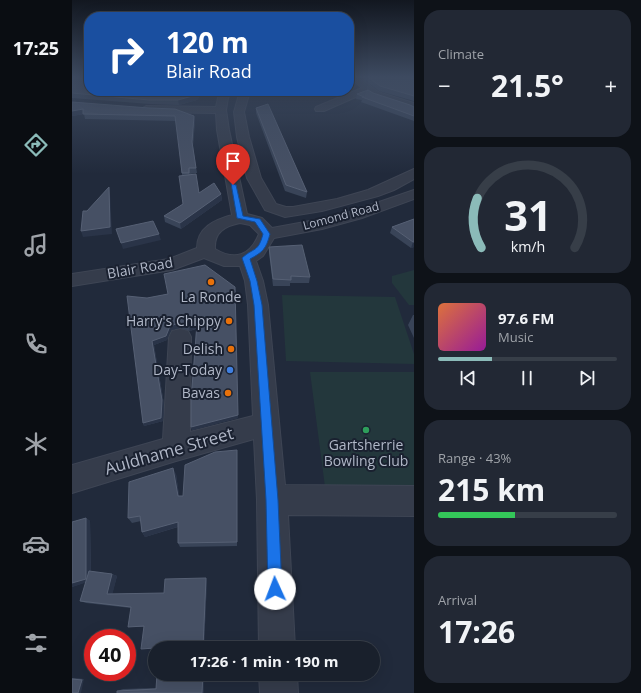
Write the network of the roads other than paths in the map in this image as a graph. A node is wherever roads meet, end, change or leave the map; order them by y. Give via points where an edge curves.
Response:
1 (193, 109) edge
2 (240, 109) edge
3 (221, 110) joint
4 (414, 173) edge
5 (414, 194) edge
6 (240, 218) junction
7 (267, 234) junction
8 (206, 251) junction
9 (246, 258) junction
10 (72, 280) edge
11 (180, 337) dead end
12 (266, 424) junction
13 (176, 448) junction
14 (72, 479) edge
15 (272, 500) junction
16 (414, 501) edge
17 (277, 641) edge
18 (278, 681) edge
19 (279, 693) edge

1 - 3 street
2 - 4 street, Lomond Road via 243,137 254,178 270,207 293,212 336,203 398,183
3 - 6 street
5 - 7 street, Lomond Road via 356,215
6 - 7 street via 258,221
6 - 8 street via 221,223 209,232 205,244
7 - 9 street via 259,251
8 - 9 street via 223,261 239,261
8 - 10 street, Blair Road via 172,264
9 - 12 street via 254,281 258,305
11 - 13 street
12 - 13 street, Auldhame Street
12 - 15 street
13 - 14 street, Auldhame Street
15 - 16 street
15 - 17 street
18 - 19 street

